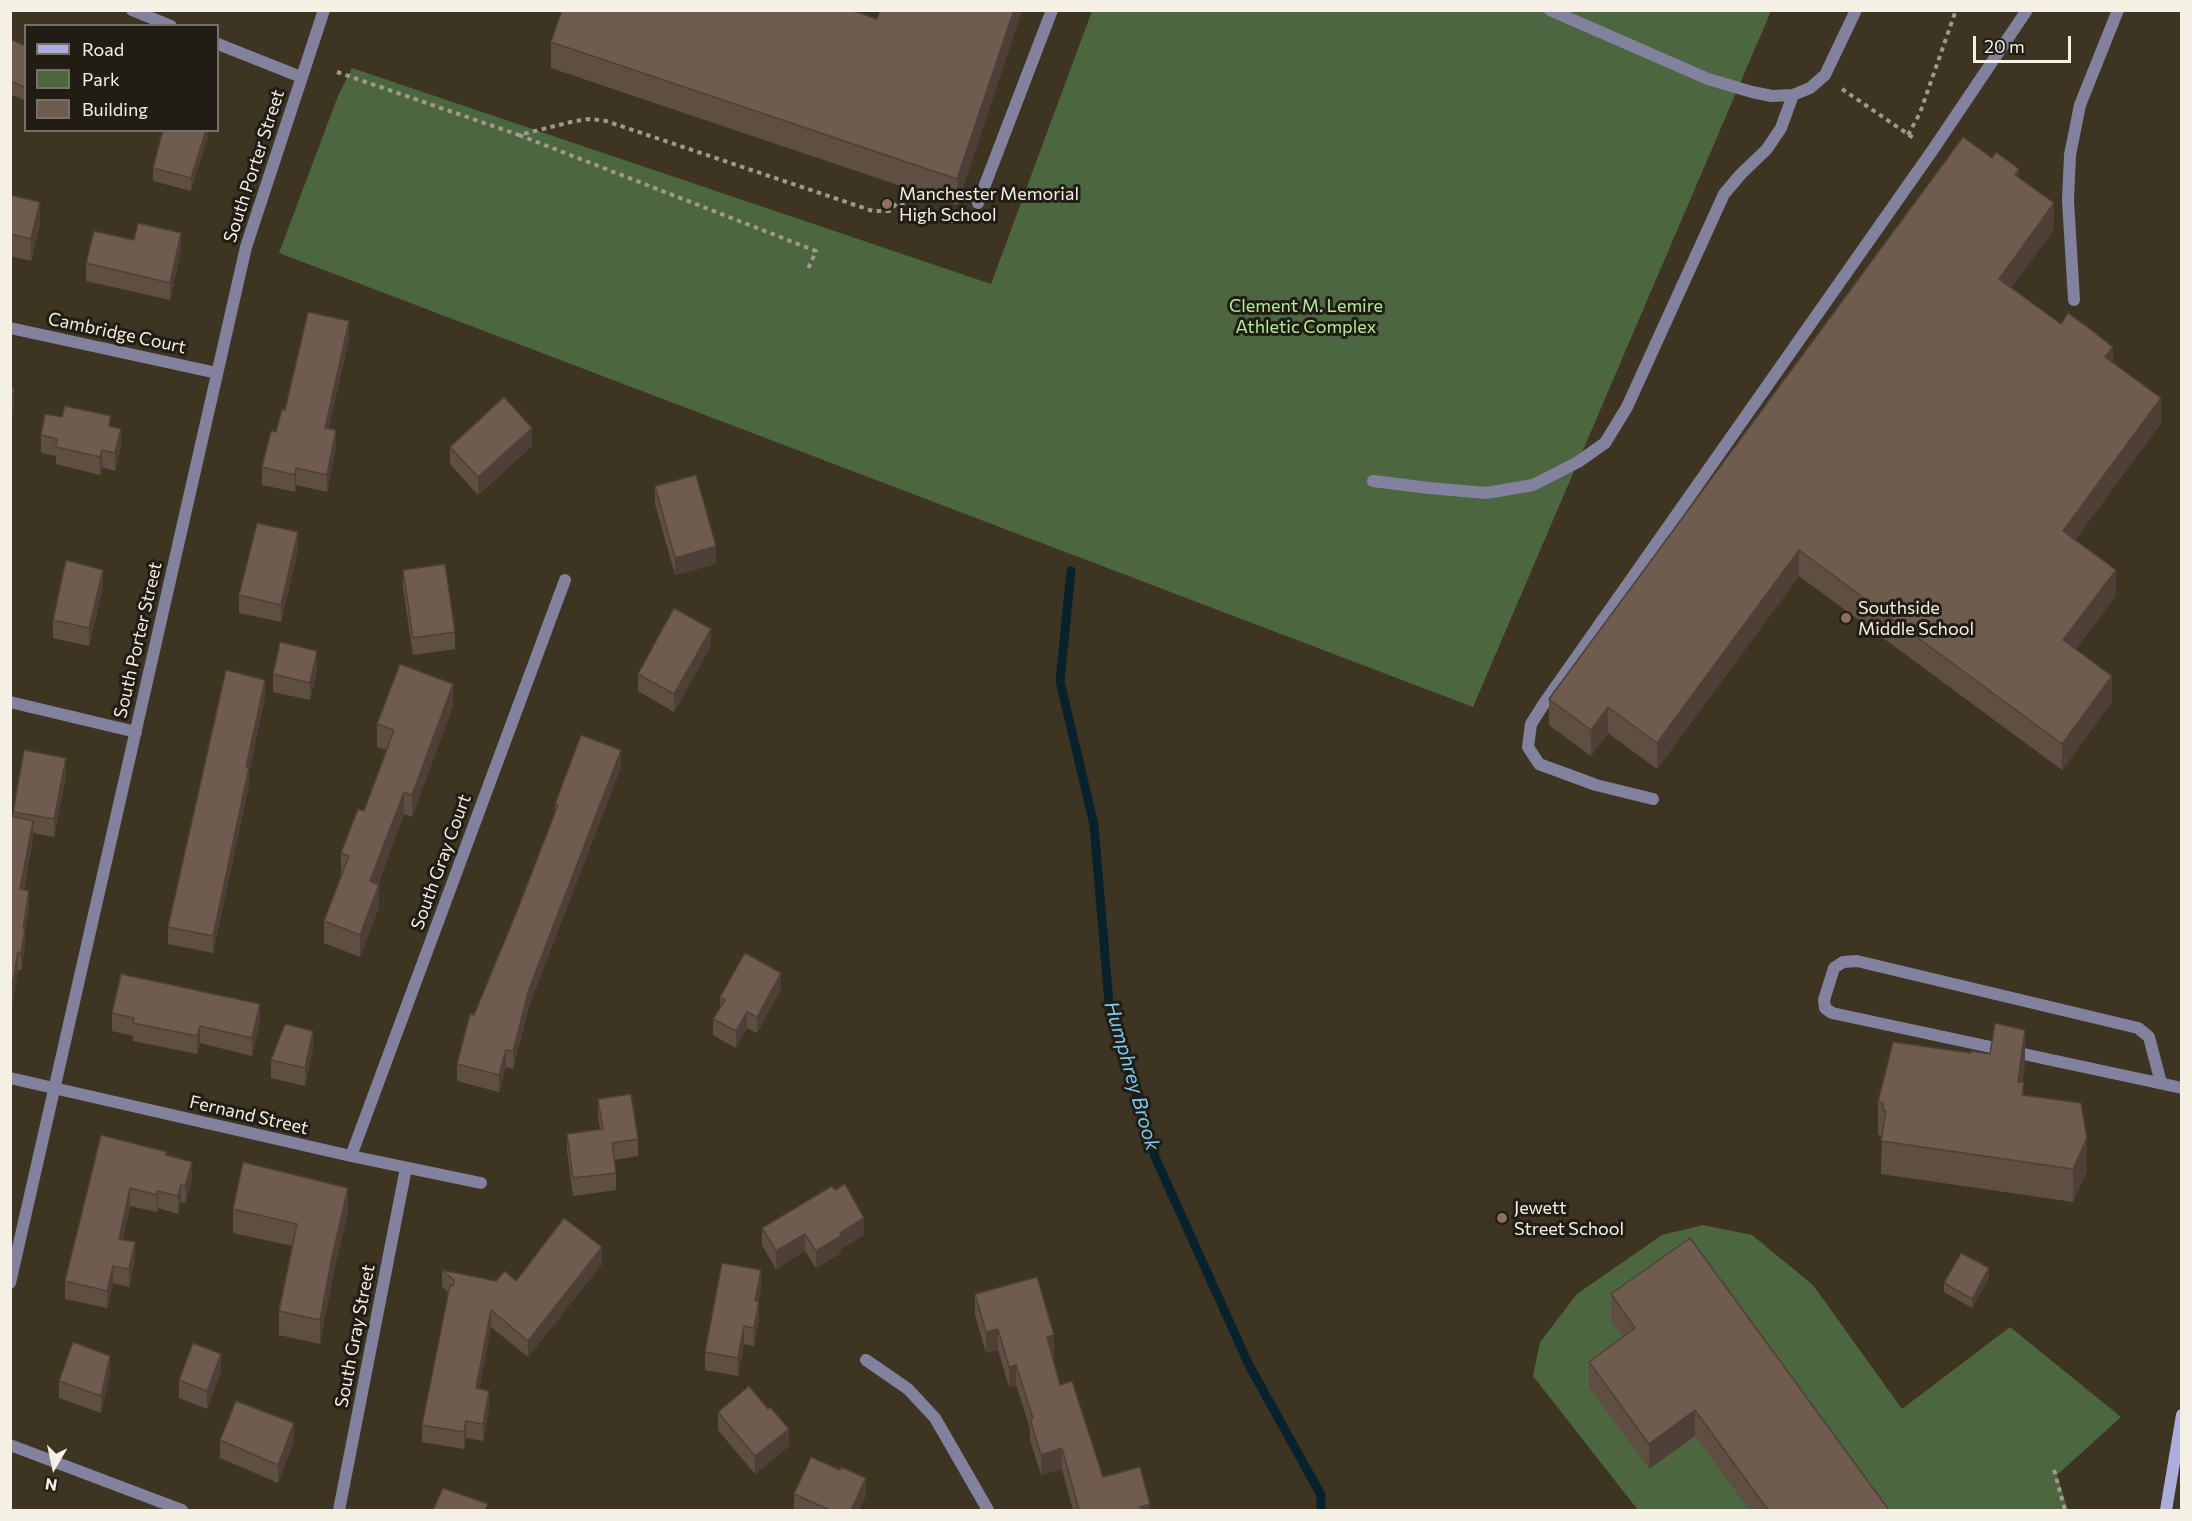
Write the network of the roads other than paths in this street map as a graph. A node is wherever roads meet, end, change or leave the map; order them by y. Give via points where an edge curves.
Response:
1 (132, 10) edge
2 (324, 10) edge
3 (1053, 10) edge
4 (1550, 10) edge
5 (1856, 10) edge
6 (2027, 10) edge
7 (2118, 10) edge
8 (166, 24) edge
9 (219, 44) edge
10 (301, 76) junction
11 (1793, 95) junction
12 (978, 204) road end
13 (2074, 300) dead end
14 (10, 328) edge
15 (217, 373) junction
16 (1373, 480) dead end
17 (565, 580) dead end
18 (10, 702) edge
19 (136, 732) junction
20 (1653, 799) dead end
21 (10, 1078) edge
22 (2161, 1083) junction
23 (53, 1088) junction
24 (2181, 1088) edge
25 (351, 1156) junction
26 (406, 1168) junction
27 (481, 1184) dead end
28 (10, 1283) edge
29 (866, 1360) dead end
30 (2181, 1415) edge
31 (10, 1445) edge
32 (182, 1510) edge
33 (339, 1510) edge
34 (987, 1510) edge
35 (2166, 1510) edge

1 - 8 street
2 - 10 street, South Porter Street
3 - 12 street
4 - 11 street via 1708,79 1772,96
5 - 11 street via 1825,75 1810,88
6 - 20 street via 1531,724 1528,747 1539,764 1596,785
7 - 13 street via 2079,105 2070,155 2068,200
9 - 10 street
10 - 15 street, South Porter Street via 246,247
11 - 16 street via 1781,128 1767,149 1724,194 1627,407 1605,443 1533,485 1486,493
14 - 15 street, Cambridge Court
15 - 19 street, South Porter Street
17 - 25 street, South Gray Court
18 - 19 street
19 - 23 street, South Porter Street
21 - 23 street, Fernand Street
22 - 22 street via 2149,1037 2138,1028 1857,961 1843,962 1834,968 1824,1000 1825,1008 1832,1013
22 - 24 street
23 - 25 street, Fernand Street
23 - 28 street, South Porter Street
25 - 26 street, Fernand Street
26 - 27 street, Fernand Street
26 - 33 street, South Gray Street
29 - 34 street via 908,1389 935,1418
30 - 35 street
31 - 32 street

